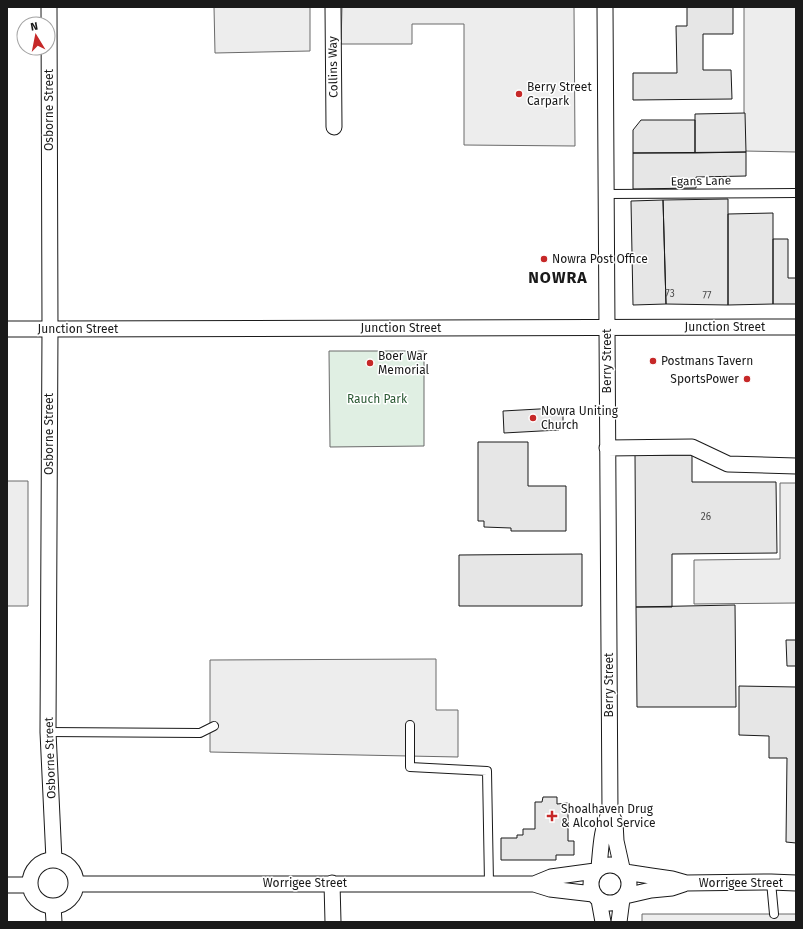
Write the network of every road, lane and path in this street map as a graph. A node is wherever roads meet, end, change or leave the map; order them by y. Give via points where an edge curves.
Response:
1 (49, 7) edge
2 (333, 7) edge
3 (605, 7) edge
4 (334, 126) dead end
5 (796, 193) edge
6 (606, 194) junction
7 (796, 327) edge
8 (607, 328) junction
9 (7, 329) edge
10 (50, 329) junction
11 (607, 448) junction
12 (796, 466) edge
13 (410, 725) dead end
14 (214, 726) dead end
15 (48, 732) junction
16 (610, 812) junction
17 (54, 860) junction
18 (597, 869) junction
19 (624, 870) junction
20 (770, 882) junction
21 (332, 883) junction
22 (489, 883) junction
23 (686, 883) junction
24 (796, 883) edge
25 (76, 884) junction
26 (534, 884) junction
27 (7, 885) edge
28 (30, 885) junction
29 (596, 897) junction
30 (624, 898) junction
31 (54, 906) junction
32 (774, 914) dead end
33 (54, 922) edge
34 (333, 922) edge
35 (603, 922) edge
36 (620, 922) edge

1 - 10 street, Osborne Street
2 - 4 street, Collins Way
3 - 6 street, Berry Street
5 - 6 lane, Egans Lane
6 - 8 street, Berry Street
7 - 8 street, Junction Street
8 - 10 street, Junction Street
8 - 11 street, Berry Street
9 - 10 street, Junction Street
10 - 15 street, Osborne Street
11 - 12 street via 692,447 728,464
11 - 16 street, Berry Street
13 - 22 lane via 410,768 487,771
14 - 15 lane via 200,733
15 - 17 street, Osborne Street
16 - 18 street, Berry Street via 603,828
16 - 19 street, Berry Street via 615,822 616,841
17 - 25 street via 72,870
17 - 28 street via 34,870
18 - 19 street via 613,864
18 - 26 street, Worrigee Street via 551,877
18 - 29 street via 590,880 591,889
19 - 23 street, Worrigee Street
19 - 30 street via 629,884
20 - 23 street, Worrigee Street
20 - 24 street, Worrigee Street
20 - 32 lane
21 - 22 street, Worrigee Street
21 - 25 street, Worrigee Street
21 - 34 street
22 - 26 street, Worrigee Street
23 - 30 street, Worrigee Street
25 - 31 street via 71,897 66,902
26 - 29 street, Worrigee Street
27 - 28 street
28 - 31 street via 40,902
29 - 30 street via 610,903
29 - 35 street
30 - 36 street
31 - 33 street

